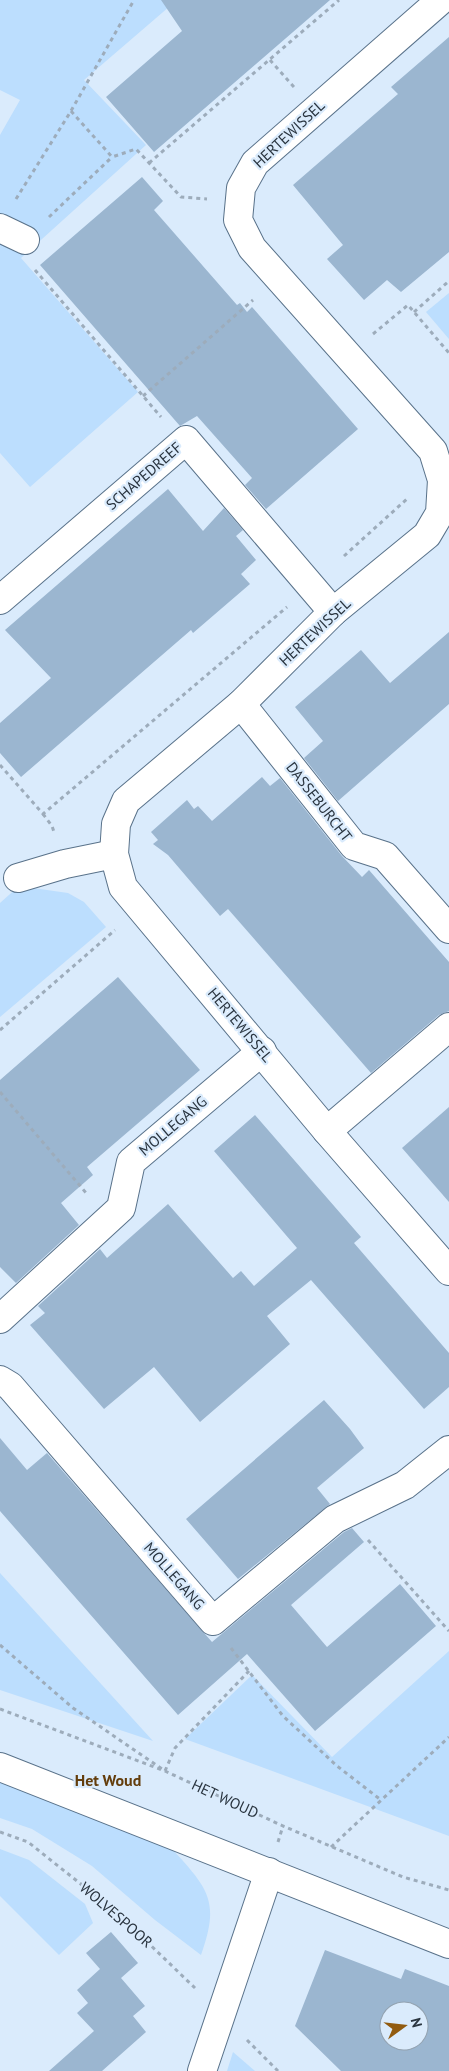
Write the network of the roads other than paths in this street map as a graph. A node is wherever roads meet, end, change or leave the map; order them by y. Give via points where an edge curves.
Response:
1 (441, 0) edge
2 (6, 217) edge
3 (25, 240) road end
4 (0, 600) edge
5 (333, 612) junction
6 (240, 704) junction
7 (114, 854) junction
8 (18, 878) dead end
9 (449, 929) edge
10 (449, 1027) edge
11 (262, 1052) junction
12 (327, 1131) junction
13 (449, 1271) edge
14 (0, 1319) edge
15 (0, 1380) edge
16 (449, 1450) edge
17 (0, 1767) edge
18 (269, 1872) junction
19 (449, 1944) edge
20 (202, 2071) edge

1 - 5 street, HERTEWISSEL via 255,163 241,188 238,220 252,248 433,451 440,469 440,513 427,535
2 - 3 street
4 - 5 street, SCHAPEDREEF via 186,440
5 - 6 street, HERTEWISSEL
6 - 7 street, HERTEWISSEL via 126,800 116,824
6 - 9 street, DASSEBURCHT via 354,846 385,856
7 - 8 street
7 - 11 street, HERTEWISSEL via 123,887
10 - 12 street
11 - 12 street, HERTEWISSEL
11 - 14 street, MOLLEGANG via 131,1162 121,1208
12 - 13 street, HERTEWISSEL
15 - 16 street, MOLLEGANG via 10,1386 213,1621 335,1519 405,1485
17 - 18 street
18 - 19 street
18 - 20 street

